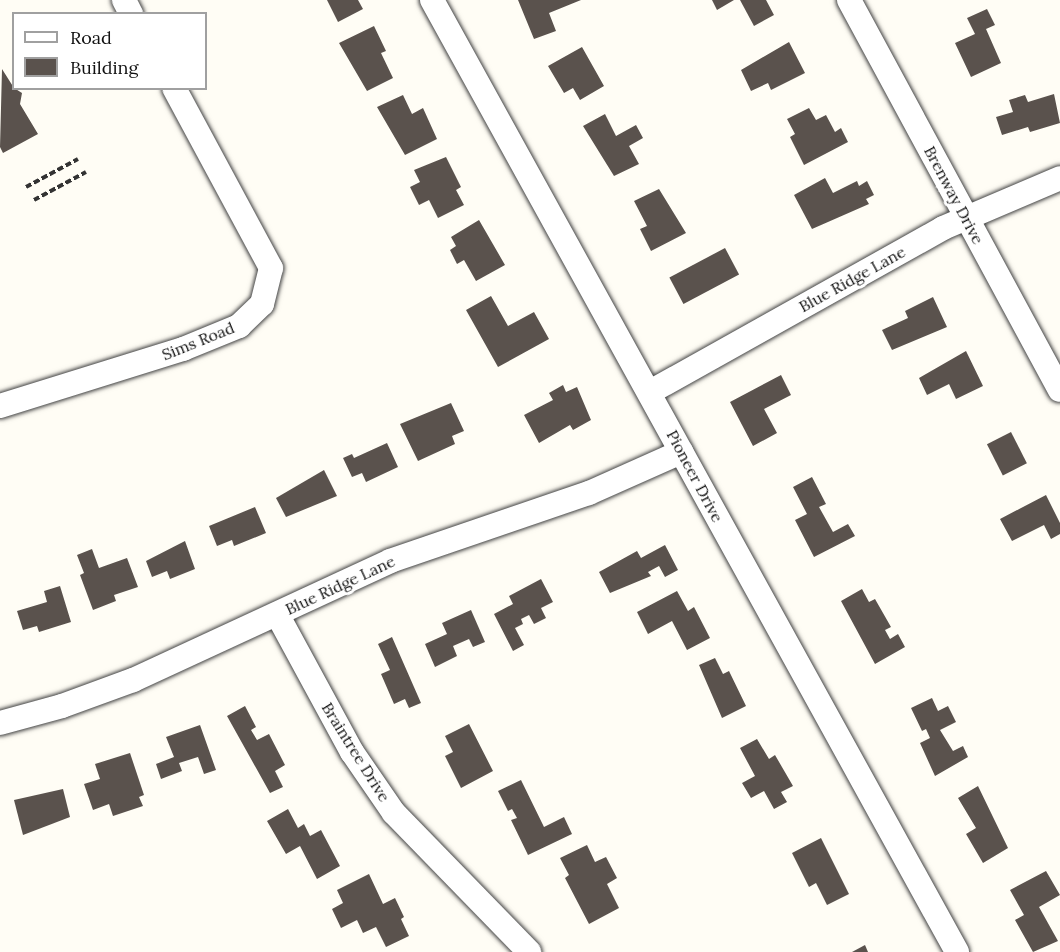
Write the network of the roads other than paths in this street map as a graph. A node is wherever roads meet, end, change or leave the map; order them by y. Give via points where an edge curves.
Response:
1 (432, 0) edge
2 (849, 0) edge
3 (175, 90) edge
4 (1060, 178) edge
5 (965, 217) junction
6 (1060, 390) edge
7 (650, 392) junction
8 (0, 406) edge
9 (681, 452) junction
10 (277, 614) junction
11 (0, 723) edge
12 (529, 952) edge
13 (957, 952) edge

1 - 7 street, Pioneer Drive
2 - 5 street, Brenway Drive
3 - 8 street, Sims Road via 271,268 262,303 238,326 183,349
4 - 5 street, Blue Ridge Lane
5 - 6 street, Brenway Drive
5 - 7 street, Blue Ridge Lane
7 - 9 street, Pioneer Drive
9 - 10 street, Blue Ridge Lane via 589,493 390,561
9 - 13 street, Pioneer Drive
10 - 11 street, Blue Ridge Lane via 133,680
10 - 12 street, Braintree Drive via 352,752 394,813

